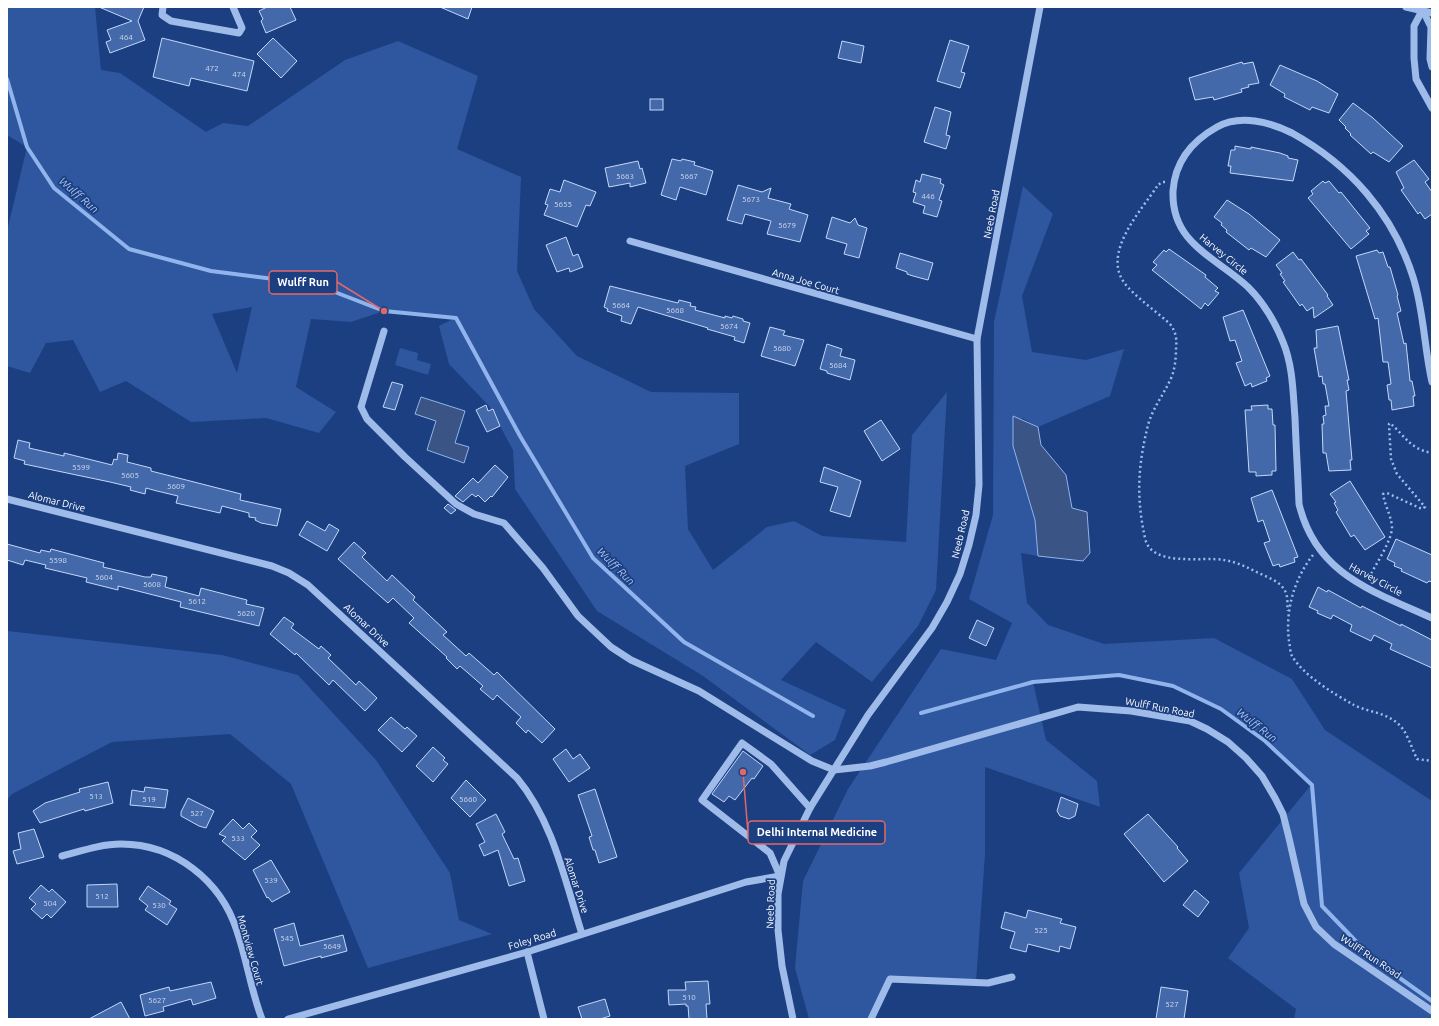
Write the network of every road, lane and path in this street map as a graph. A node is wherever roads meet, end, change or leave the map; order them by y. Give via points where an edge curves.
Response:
1 (163, 7) edge
2 (233, 7) edge
3 (1040, 7) edge
4 (1406, 7) edge
5 (1423, 9) edge
6 (1432, 13) edge
7 (1432, 67) edge
8 (1432, 108) edge
9 (1175, 182) junction
10 (630, 241) dead end
11 (384, 331) dead end
12 (977, 339) junction
13 (1432, 382) edge
14 (1432, 452) edge
15 (7, 499) edge
16 (1319, 548) junction
17 (1364, 586) junction
18 (1288, 611) junction
19 (1432, 618) edge
20 (1432, 762) edge
21 (834, 770) junction
22 (810, 808) junction
23 (62, 856) dead end
24 (780, 876) junction
25 (582, 934) junction
26 (527, 952) junction
27 (1012, 977) dead end
28 (1432, 1011) edge
29 (262, 1019) edge
30 (288, 1019) edge
31 (544, 1019) edge
32 (793, 1019) edge
33 (871, 1019) edge

1 - 2 street via 162,15 171,21 239,33 242,28
3 - 12 street, Neeb Road
4 - 5 street
5 - 6 street
5 - 7 street via 1431,27
5 - 8 street via 1414,26 1414,65 1416,79
9 - 13 street, Harvey Circle via 1182,158 1191,146 1205,134 1235,121 1265,123 1285,130 1328,157 1369,193 1405,255 1414,278
9 - 16 street, Harvey Circle via 1174,205 1183,231 1212,261 1258,298 1283,340 1293,390 1300,504 1303,519
9 - 18 path via 1162,182 1158,185 1126,234 1116,261 1119,274 1126,285 1170,324 1175,330 1177,340 1172,375 1148,424 1139,475 1138,490 1145,540 1150,549 1170,558 1222,559 1278,582 1286,592
10 - 12 street, Anna Joe Court
11 - 21 street via 361,407 367,419 405,457 456,504 474,514 504,524 543,568 578,616 611,647 631,660 699,691 781,744
12 - 21 street, Neeb Road via 979,485 976,515 962,567 932,628 872,709
14 - 17 path via 1420,451 1389,424 1391,459 1397,474 1424,507 1415,507 1387,493 1383,494 1389,509 1391,537
15 - 25 street, Alomar Drive via 272,566 308,585 512,772 529,792 548,828
16 - 17 street, Harvey Circle via 1338,570
16 - 18 path via 1305,565
17 - 19 street, Harvey Circle
18 - 20 path via 1292,655 1303,669 1334,694 1356,706 1386,715 1398,723 1417,759
21 - 22 street, Neeb Road
21 - 28 street, Wulff Run Road via 886,762 1078,706 1131,710 1190,721 1228,742 1262,776 1282,814 1304,904 1316,926 1334,944
22 - 24 street, Neeb Road via 790,847
22 - 24 street via 770,764 742,743 702,800 770,853
23 - 29 street, Montview Court via 121,844 157,850 176,857 192,867 207,880 229,911
24 - 25 street, Foley Road via 746,882
24 - 32 street, Neeb Road via 780,945
25 - 26 street, Foley Road
26 - 30 street, Foley Road
26 - 31 street
27 - 33 street via 988,983 890,979

